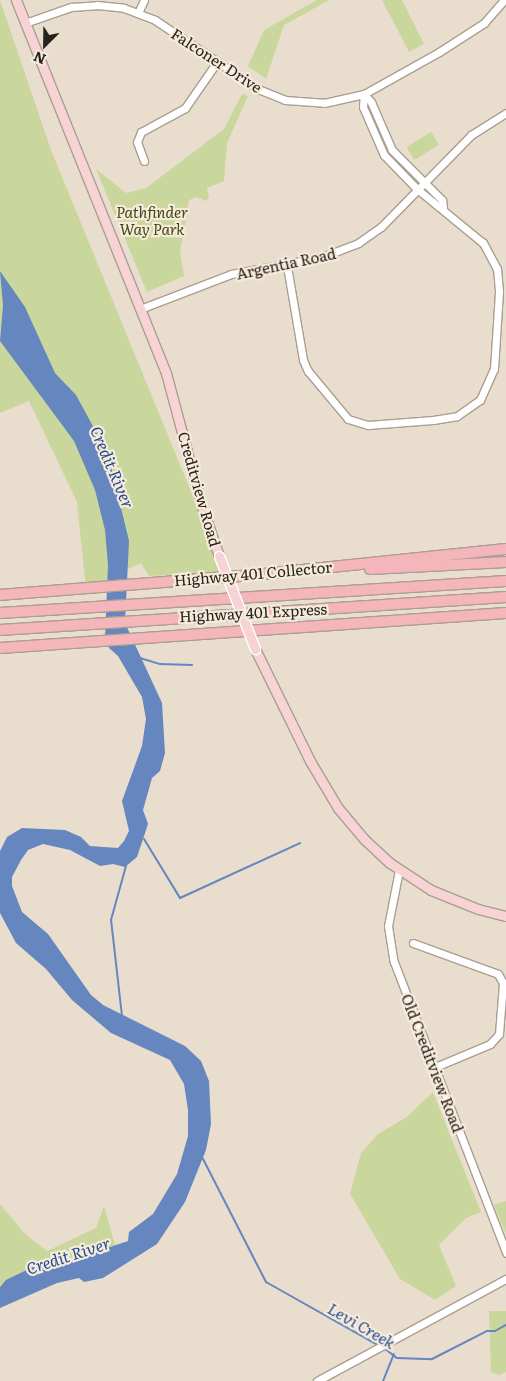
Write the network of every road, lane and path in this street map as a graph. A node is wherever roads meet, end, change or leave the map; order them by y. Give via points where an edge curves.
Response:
1 (16, 0) edge
2 (144, 0) edge
3 (504, 0) edge
4 (138, 12) junction
5 (25, 23) junction
6 (218, 62) junction
7 (364, 94) junction
8 (506, 113) edge
9 (144, 161) dead end
10 (424, 182) junction
11 (417, 189) junction
12 (443, 207) junction
13 (287, 266) junction
14 (140, 309) junction
15 (506, 548) edge
16 (506, 562) edge
17 (254, 574) junction
18 (506, 581) edge
19 (0, 595) edge
20 (506, 597) edge
21 (0, 613) edge
22 (506, 613) edge
23 (0, 630) edge
24 (0, 648) edge
25 (399, 870) junction
26 (506, 916) edge
27 (413, 943) dead end
28 (434, 1067) junction
29 (506, 1253) edge
30 (506, 1279) edge
31 (321, 1380) edge

1 - 5 main road, Creditview Road
2 - 4 street
3 - 7 street, Falconer Drive via 470,34
4 - 5 street, Falconer Drive via 87,5 60,10
4 - 6 street, Falconer Drive
5 - 14 main road, Creditview Road
6 - 7 street, Falconer Drive via 258,89 285,100 324,103
6 - 9 street via 185,108 141,132 137,142
7 - 10 street via 371,102 392,150
7 - 11 street via 363,106 380,149
8 - 10 street, Argentia Road via 471,134
10 - 11 street, Argentia Road
10 - 12 street via 442,200
11 - 12 street via 435,205
11 - 13 street, Argentia Road via 381,227 358,243 338,253
12 - 13 street via 490,252 497,269 499,290 494,369 490,382 480,400 457,416 368,426 343,415 303,360
13 - 14 street, Argentia Road via 232,274
14 - 25 main road, Creditview Road, bridge via 177,406 201,504 219,556 277,698 338,808 368,844
15 - 17 highway, Highway 401 Collector
16 - 17 highway
17 - 19 highway, Highway 401 Collector
18 - 21 highway, Highway 401 Express
20 - 23 highway, Highway 401 Express
22 - 24 highway
25 - 26 main road, Creditview Road via 453,900
25 - 28 street, Old Creditview Road via 390,908 389,942
27 - 28 street via 498,974 504,983 499,1034 490,1044
28 - 29 street, Old Creditview Road
30 - 31 street

